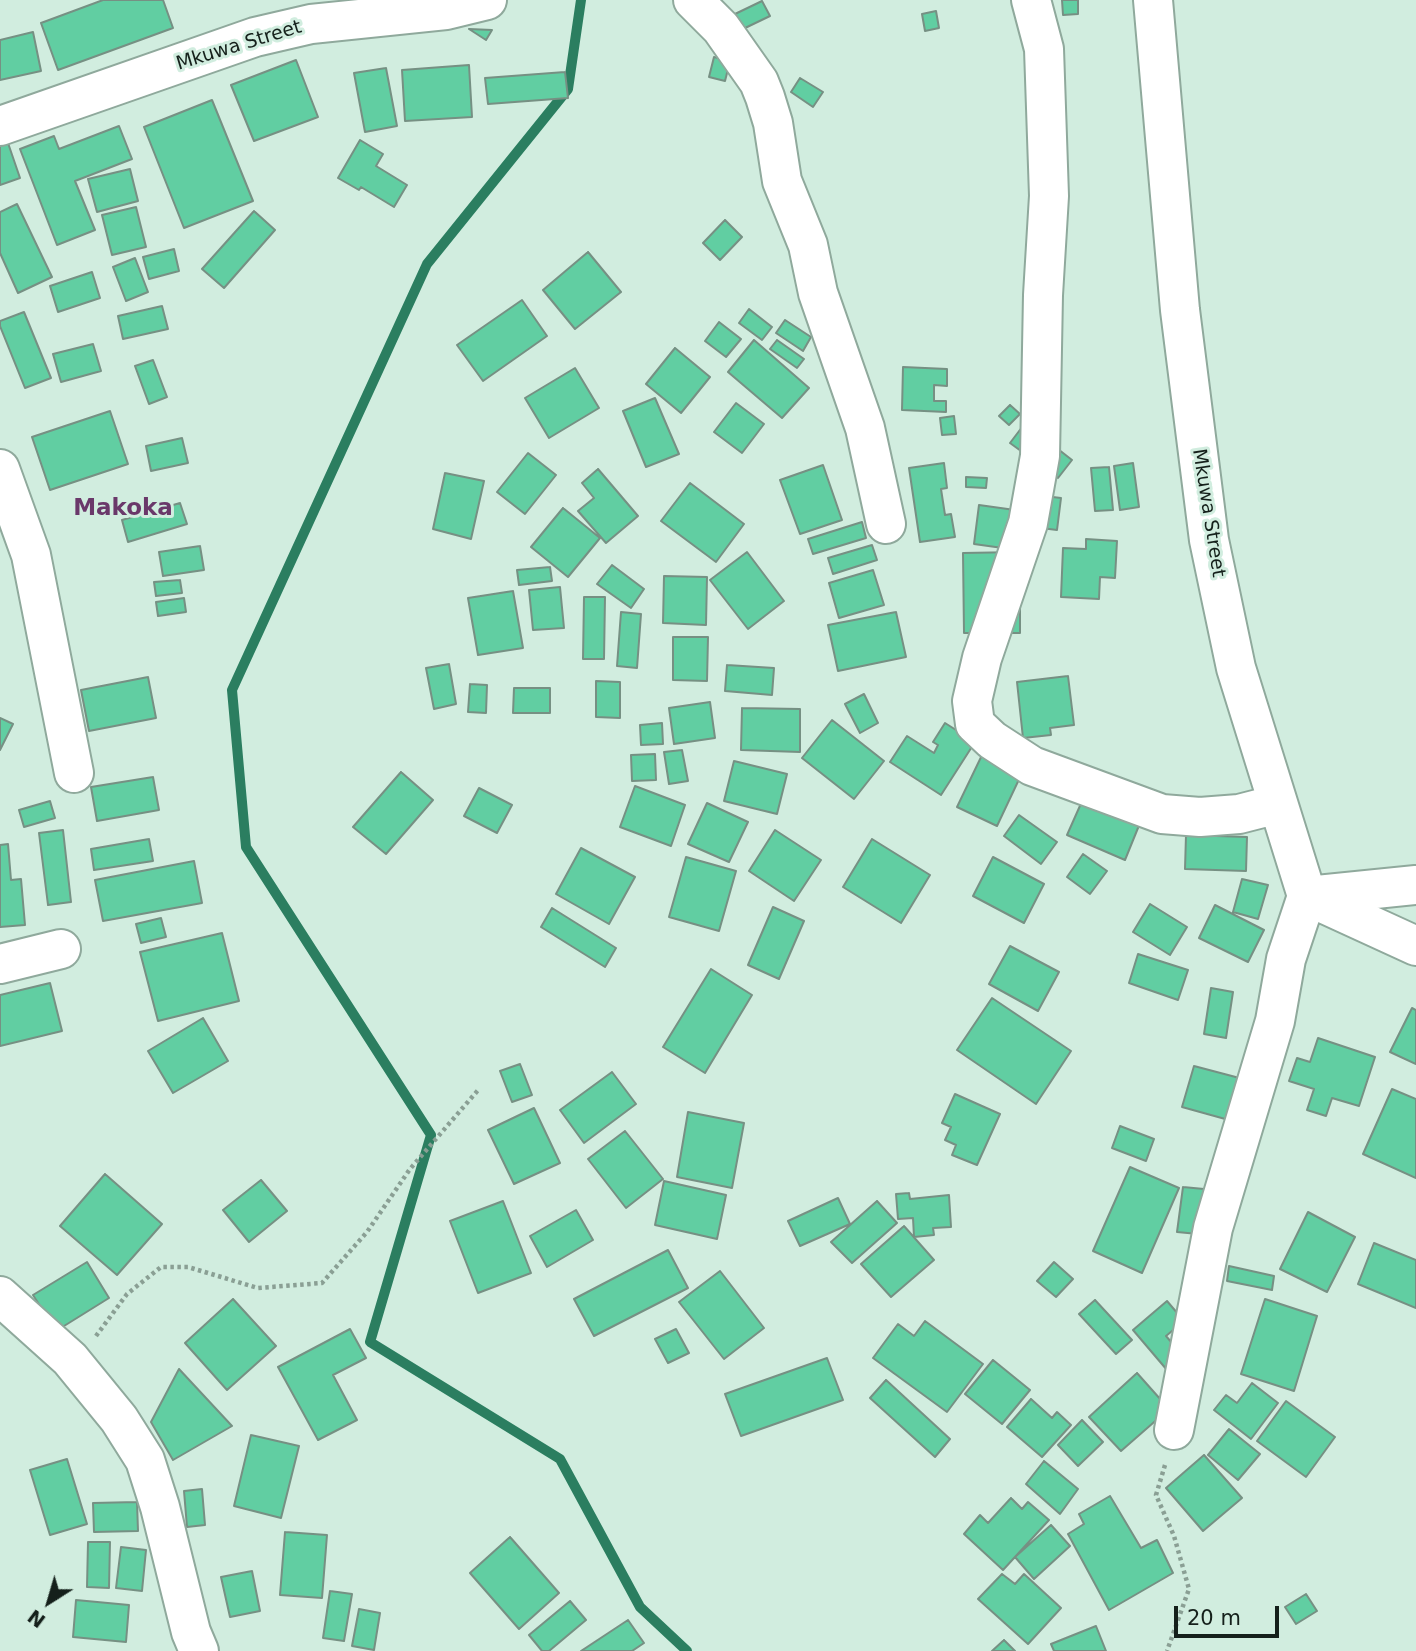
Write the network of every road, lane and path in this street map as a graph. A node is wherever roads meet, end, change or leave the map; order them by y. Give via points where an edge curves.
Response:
1 (487, 0) edge
2 (693, 0) edge
3 (1031, 0) edge
4 (1153, 0) edge
5 (0, 126) edge
6 (0, 469) edge
7 (886, 524) dead end
8 (75, 773) dead end
9 (1278, 804) junction
10 (1416, 885) edge
11 (1307, 896) junction
12 (1416, 946) edge
13 (61, 949) dead end
14 (0, 964) edge
15 (479, 1089) dead end
16 (0, 1296) edge
17 (70, 1359) junction
18 (1174, 1430) joint
19 (200, 1651) edge
20 (1167, 1651) edge

1 - 5 street, Mkuwa Street via 446,10 311,24 255,37
2 - 7 street via 721,28 765,97 782,181 808,245 818,293 865,428
3 - 9 street via 1044,48 1049,196 1042,295 1040,456 1028,523 982,658 972,701 975,724 1032,766 1162,814 1240,814
4 - 9 street, Mkuwa Street via 1181,310 1209,540 1236,668
6 - 8 street via 31,555
9 - 11 street, Mkuwa Street
10 - 11 street
11 - 12 street
11 - 18 street via 1213,1228
13 - 14 street
15 - 17 path via 322,1283 258,1288 188,1267 161,1267 127,1294 102,1330
16 - 17 street
17 - 19 street via 119,1419 145,1460
18 - 20 path via 1156,1495 1189,1589

